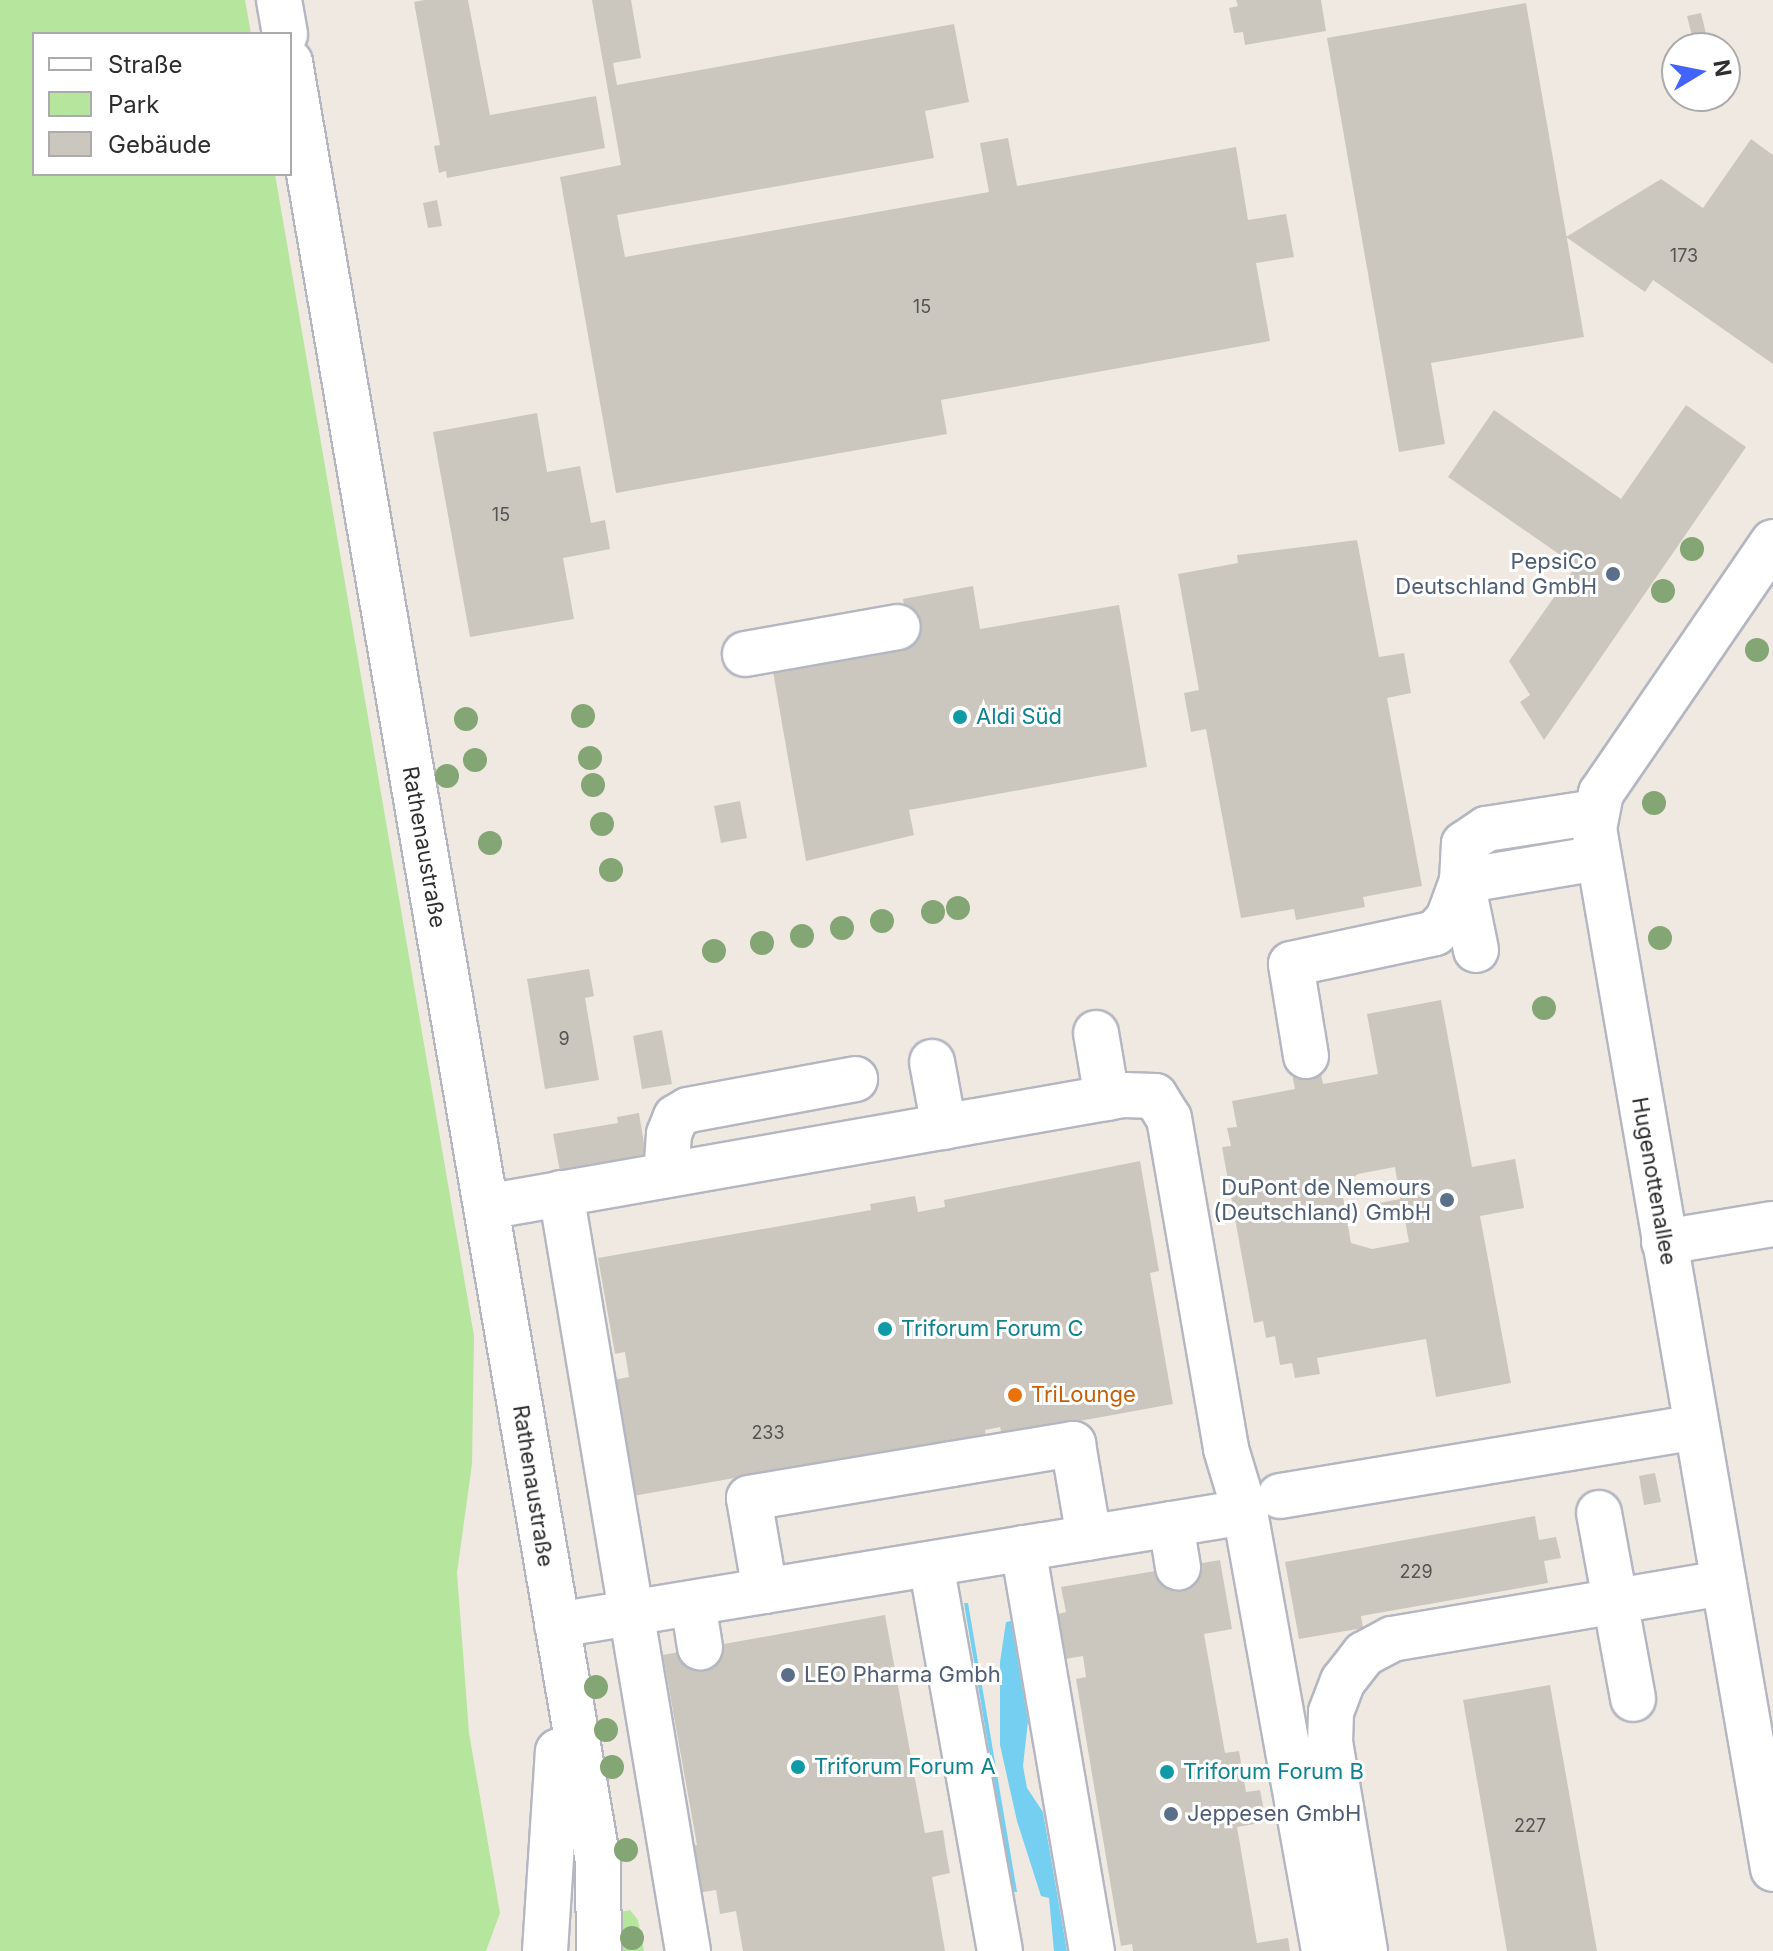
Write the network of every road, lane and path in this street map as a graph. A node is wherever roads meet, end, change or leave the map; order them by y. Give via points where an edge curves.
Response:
1 (279, 0) edge
2 (285, 32) edge
3 (292, 74) edge
4 (1773, 542) edge
5 (898, 627) dead end
6 (745, 654) dead end
7 (1596, 812) junction
8 (1598, 858) junction
9 (1462, 881) junction
10 (1476, 950) dead end
11 (1096, 1033) dead end
12 (1306, 1056) dead end
13 (932, 1062) dead end
14 (856, 1088) dead end
15 (1107, 1098) junction
16 (944, 1127) junction
17 (684, 1172) junction
18 (561, 1193) junction
19 (486, 1207) junction
20 (1773, 1224) edge
21 (1664, 1242) junction
22 (1696, 1427) junction
23 (1262, 1504) junction
24 (1599, 1513) dead end
25 (1171, 1524) junction
26 (1089, 1538) junction
27 (1023, 1548) junction
28 (931, 1564) junction
29 (1178, 1567) dead end
30 (1723, 1583) junction
31 (765, 1591) junction
32 (1615, 1601) junction
33 (693, 1603) junction
34 (632, 1613) junction
35 (557, 1629) junction
36 (700, 1647) dead end
37 (1633, 1699) dead end
38 (1773, 1869) edge
39 (545, 1951) edge
40 (599, 1951) edge
41 (688, 1951) edge
42 (1000, 1951) edge
43 (1092, 1951) edge
44 (1324, 1951) edge
45 (1365, 1951) edge

1 - 2 street
3 - 19 street, Rathenaustraße
4 - 7 street, Hugenottenallee via 1608,782
5 - 6 street
7 - 8 street, Hugenottenallee
7 - 9 street via 1486,829 1464,844
8 - 9 street
8 - 21 street, Hugenottenallee
9 - 10 street
9 - 12 street via 1448,919 1435,933 1291,964
11 - 15 street
13 - 16 street
14 - 17 street via 688,1110 676,1117 669,1134
15 - 16 street
15 - 23 street via 1155,1096 1169,1118 1226,1449
16 - 17 street
17 - 18 street
18 - 19 street
18 - 34 street
19 - 35 street, Rathenaustraße
20 - 21 street
21 - 22 street, Hugenottenallee
22 - 23 street
22 - 30 street, Hugenottenallee
23 - 25 street
23 - 44 street
24 - 32 street
25 - 26 street
25 - 29 street
26 - 27 street
26 - 31 street via 1073,1444 749,1498
27 - 28 street
27 - 43 street
28 - 31 street
28 - 42 street
30 - 32 street
30 - 38 street, Hugenottenallee
31 - 33 street
32 - 37 street
32 - 45 street via 1392,1639 1364,1654 1343,1681 1331,1712 1330,1742
33 - 34 street
33 - 36 street
34 - 35 street
34 - 41 street
35 - 39 street, Rathenaustraße via 558,1802
35 - 40 street, Rathenaustraße via 598,1862

